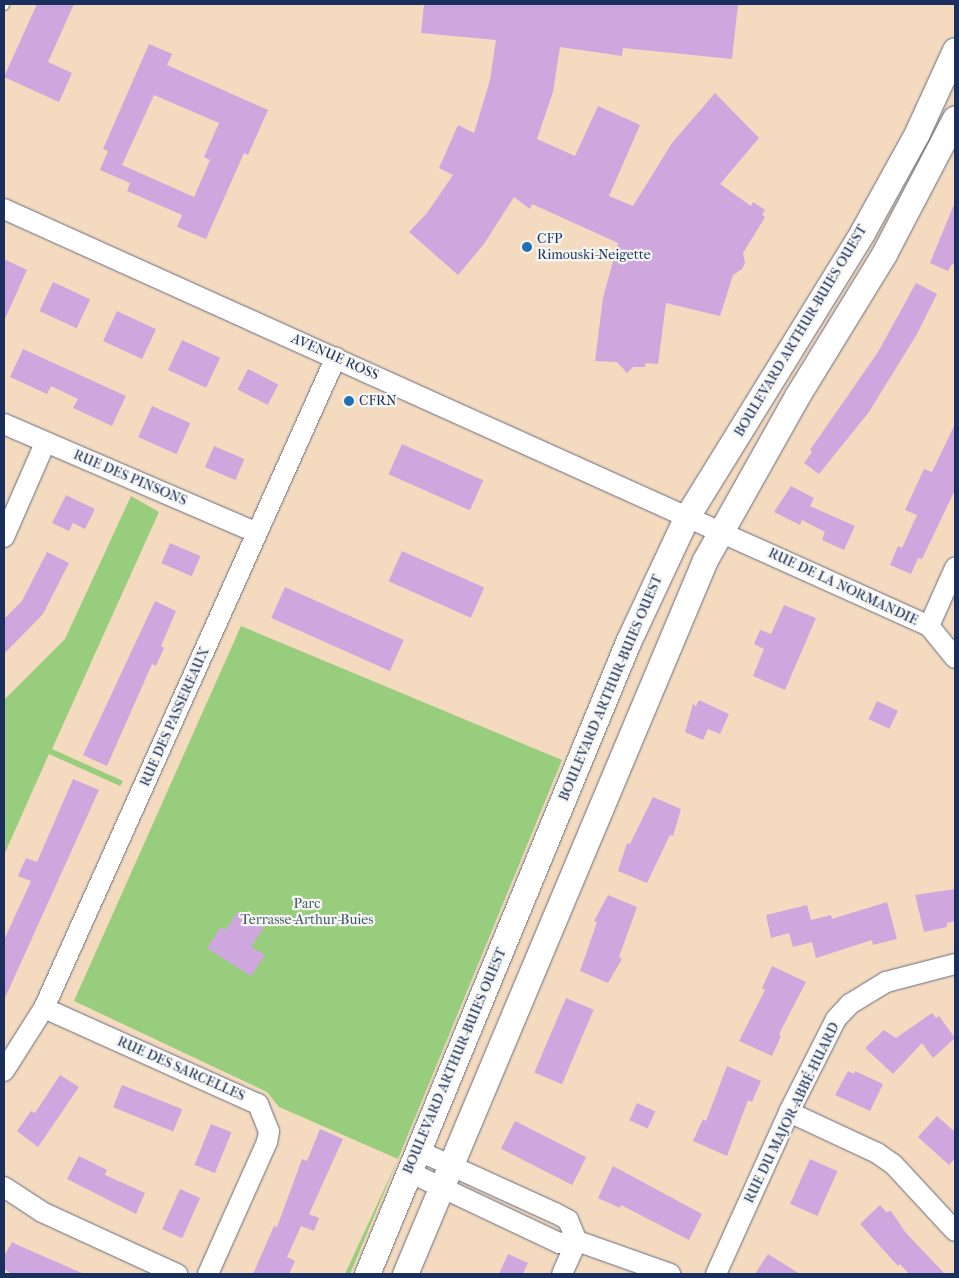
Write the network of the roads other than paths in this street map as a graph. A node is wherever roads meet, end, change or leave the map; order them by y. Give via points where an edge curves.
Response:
1 (955, 50) edge
2 (955, 118) edge
3 (4, 209) edge
4 (336, 357) junction
5 (4, 424) edge
6 (45, 443) junction
7 (686, 518) junction
8 (720, 532) junction
9 (257, 533) junction
10 (4, 537) edge
11 (955, 568) edge
12 (929, 626) junction
13 (955, 658) edge
14 (955, 964) edge
15 (44, 1008) junction
16 (4, 1070) edge
17 (789, 1112) junction
18 (414, 1161) junction
19 (447, 1177) junction
20 (4, 1188) edge
21 (955, 1230) edge
22 (577, 1241) junction
23 (178, 1274) edge
24 (208, 1274) edge
25 (367, 1274) edge
26 (405, 1274) edge
27 (562, 1274) edge
28 (670, 1274) edge
29 (716, 1274) edge

1 - 7 street, BOULEVARD ARTHUR-BUIES OUEST via 917,133 863,231
2 - 8 street via 884,254
3 - 4 street, AVENUE ROSS
4 - 7 street, AVENUE ROSS
4 - 9 street, RUE DES PASSEREAUX
5 - 6 street, RUE DES PINSONS
6 - 9 street, RUE DES PINSONS via 141,481
6 - 10 street
7 - 8 street, AVENUE ROSS
7 - 18 street, BOULEVARD ARTHUR-BUIES OUEST via 628,642
8 - 12 street, RUE DE LA NORMANDIE
8 - 19 street via 664,653
9 - 15 street, RUE DES PASSEREAUX
11 - 12 street
12 - 13 street, RUE DE LA NORMANDIE
14 - 17 street, RUE DU MAJOR-ABBÉ-HUARD via 886,982 850,1004 836,1019
15 - 16 street, RUE DES PASSEREAUX
15 - 24 street, RUE DES SARCELLES via 258,1104 269,1131 267,1142
17 - 21 street via 877,1153 893,1164
17 - 29 street, RUE DU MAJOR-ABBÉ-HUARD
18 - 19 street
18 - 25 street, BOULEVARD ARTHUR-BUIES OUEST
19 - 22 street via 559,1243
19 - 26 street
20 - 23 street via 42,1212
22 - 27 street
22 - 28 street

